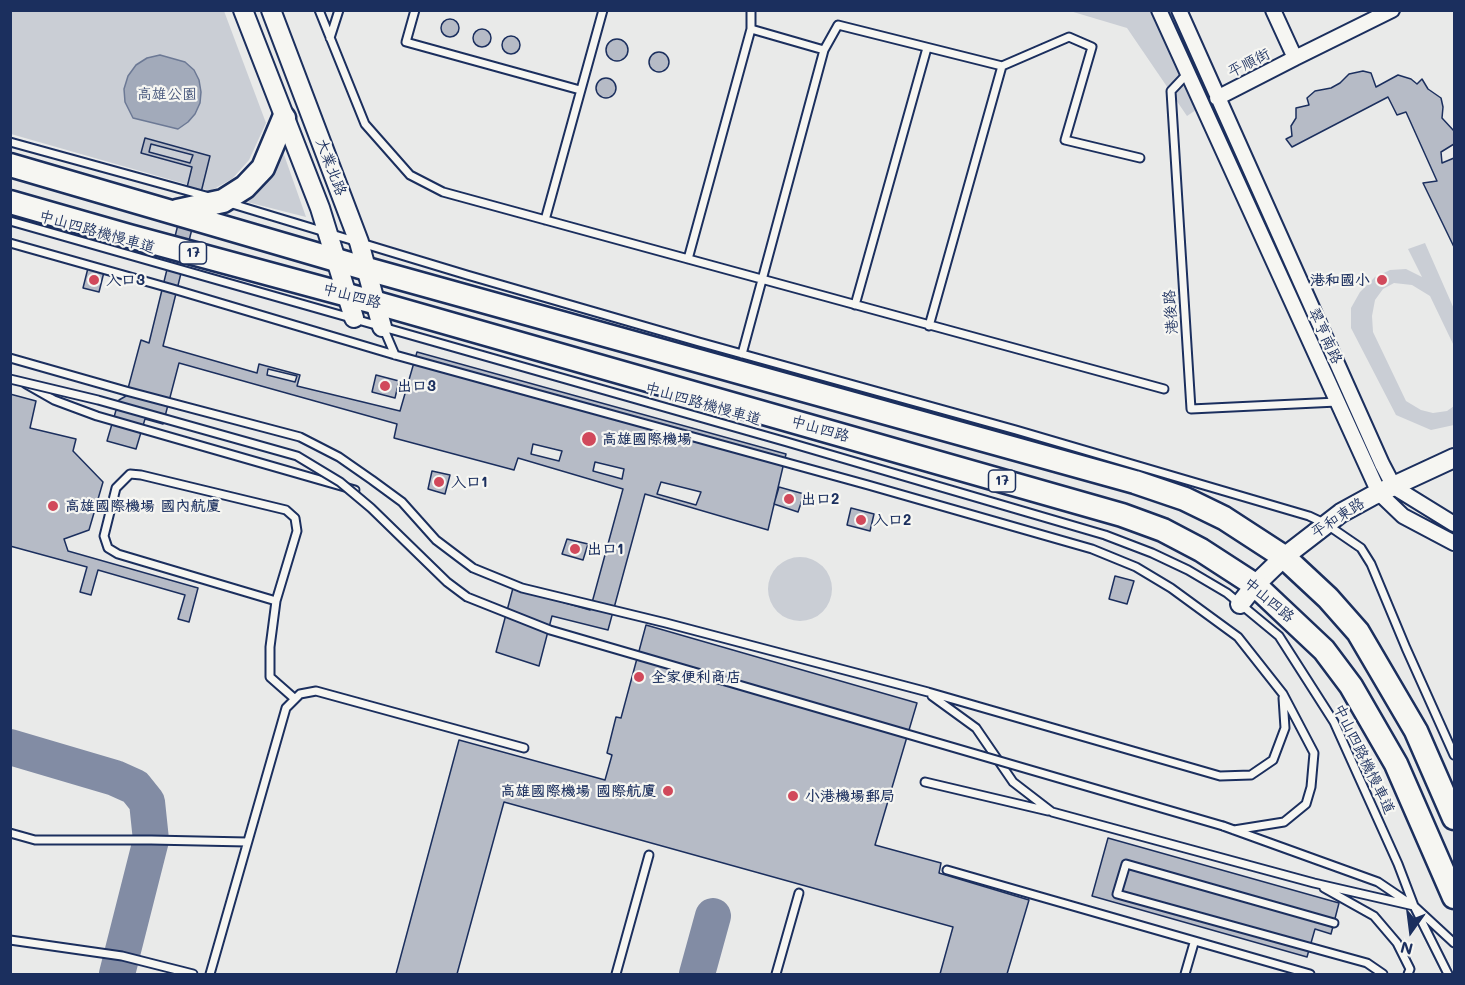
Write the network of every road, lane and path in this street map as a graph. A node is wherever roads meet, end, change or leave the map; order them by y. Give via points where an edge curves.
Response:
1 (243, 10) edge
2 (271, 10) edge
3 (319, 10) edge
4 (339, 10) edge
5 (415, 10) edge
6 (603, 10) edge
7 (751, 10) edge
8 (1159, 10) edge
9 (1179, 10) edge
10 (1273, 10) edge
11 (1392, 10) edge
12 (751, 29) junction
13 (330, 38) junction
14 (927, 48) junction
15 (824, 50) junction
16 (1295, 58) junction
17 (1002, 66) junction
18 (1187, 74) junction
19 (580, 90) junction
20 (1217, 98) junction
21 (284, 118) junction
22 (10, 142) edge
23 (1140, 158) dead end
24 (10, 165) edge
25 (223, 201) junction
26 (10, 202) edge
27 (174, 212) junction
28 (545, 220) junction
29 (10, 221) edge
30 (328, 232) junction
31 (359, 242) junction
32 (10, 243) edge
33 (688, 259) junction
34 (337, 260) junction
35 (367, 269) junction
36 (762, 279) junction
37 (347, 295) junction
38 (377, 303) junction
39 (855, 305) junction
40 (354, 318) junction
41 (929, 326) junction
42 (382, 327) junction
43 (742, 354) junction
44 (395, 355) junction
45 (10, 358) edge
46 (10, 380) edge
47 (26, 384) junction
48 (1164, 389) dead end
49 (1337, 402) junction
50 (1455, 458) edge
51 (355, 490) dead end
52 (1387, 490) junction
53 (1326, 524) junction
54 (1455, 524) edge
55 (1455, 543) edge
56 (1284, 557) junction
57 (1255, 585) junction
58 (276, 601) junction
59 (1240, 604) junction
60 (928, 692) junction
61 (1283, 694) junction
62 (295, 699) junction
63 (524, 748) dead end
64 (1455, 755) edge
65 (925, 782) dead end
66 (1052, 812) junction
67 (1455, 818) edge
68 (1234, 830) junction
69 (10, 833) edge
70 (248, 842) junction
71 (649, 855) dead end
72 (947, 870) dead end
73 (1314, 883) junction
74 (799, 893) dead end
75 (1455, 897) edge
76 (1414, 906) junction
77 (1334, 923) dead end
78 (10, 939) edge
79 (1194, 943) junction
80 (1455, 943) edge
81 (193, 975) edge
82 (210, 975) edge
83 (616, 975) edge
84 (776, 975) edge
85 (1185, 975) edge
86 (1310, 975) edge
87 (1383, 975) edge
88 (1408, 975) edge
89 (1448, 975) edge

1 - 21 street, 大業北路
2 - 31 street, 大業北路
3 - 13 lane
4 - 13 lane
5 - 19 lane via 406,42
6 - 19 lane
7 - 12 lane
8 - 18 street, 翠亨南路
9 - 20 street, 翠亨南路
10 - 16 street, 平順街
11 - 16 street, 平順街
12 - 15 lane
12 - 33 lane
13 - 28 lane via 365,124 410,175 443,192
14 - 15 lane via 838,25
14 - 17 lane
14 - 39 lane
15 - 36 lane
16 - 20 street, 平順街
17 - 23 lane via 1069,37 1092,47 1065,140
17 - 41 lane
18 - 49 street, 翠亨南路
18 - 49 lane, 港後路 via 1171,92 1191,409
19 - 28 lane
20 - 52 street, 翠亨南路 via 1382,464
21 - 25 main road via 263,168
21 - 30 street, 大業北路
22 - 25 lane
24 - 27 main road, 中山四路 / 17
25 - 27 main road
25 - 30 lane
26 - 37 main road, 中山四路 / 17
27 - 34 main road, 中山四路 / 17
28 - 33 lane
29 - 40 lane, 中山四路機慢車道
30 - 31 lane
30 - 34 street, 大業北路
31 - 35 street, 大業北路
31 - 43 lane
32 - 44 lane
33 - 36 lane
34 - 35 main road, 中山四路 / 17
34 - 37 street, 大業北路
35 - 38 street, 大業北路
35 - 56 main road, 中山四路 / 17 via 1135,482 1224,518
36 - 39 lane
36 - 43 lane
37 - 38 main road, 中山四路 / 17
37 - 40 street, 大業北路
38 - 42 street, 大業北路
38 - 57 main road, 中山四路 / 17 via 1122,515 1163,530
39 - 41 lane
40 - 42 lane, 中山四路機慢車道
41 - 48 lane
42 - 44 lane
42 - 59 lane, 中山四路機慢車道 via 1106,535 1188,570
43 - 53 lane via 1143,467
44 - 61 lane via 1092,549 1136,567 1238,637
45 - 60 lane via 300,437 380,485 402,502 436,540 473,568 522,588
46 - 47 lane, bridge
47 - 51 lane via 54,400 97,416
47 - 68 lane, bridge via 98,400 297,456 340,482 466,597 550,630
49 - 52 street, 翠亨南路
50 - 52 street, 平和東路
52 - 53 street, 平和東路 via 1354,504
52 - 54 street
52 - 55 street, 翠亨南路 via 1403,516
53 - 56 street, 平和東路
53 - 64 lane via 1361,548 1371,564
56 - 57 street, 平和東路
56 - 67 main road, 中山四路 / 17 via 1329,598 1358,632 1416,731
57 - 59 street, 平和東路
57 - 75 main road, 中山四路 / 17 via 1324,650 1351,686 1396,764
58 - 58 lane via 297,531 296,518 286,510 141,475 130,474 116,488 104,536 108,548
58 - 62 lane via 270,677
59 - 76 lane, 中山四路機慢車道 via 1279,636 1334,722
60 - 61 lane via 1220,776 1251,775 1273,760 1285,728
60 - 66 lane via 976,729 1013,782
61 - 68 lane via 1314,753 1306,804 1284,822
62 - 63 lane via 316,691
62 - 70 lane via 286,708
65 - 66 lane
66 - 73 lane
68 - 76 lane via 1378,882
69 - 70 lane via 36,840
70 - 82 lane
71 - 83 lane
72 - 79 lane
73 - 76 lane
73 - 88 lane via 1374,916 1397,943 1410,969
74 - 84 lane
76 - 80 lane
76 - 89 lane, 中山四路機慢車道
77 - 87 lane via 1126,864 1117,894 1367,963
78 - 81 lane via 122,956
79 - 85 lane
79 - 86 lane

